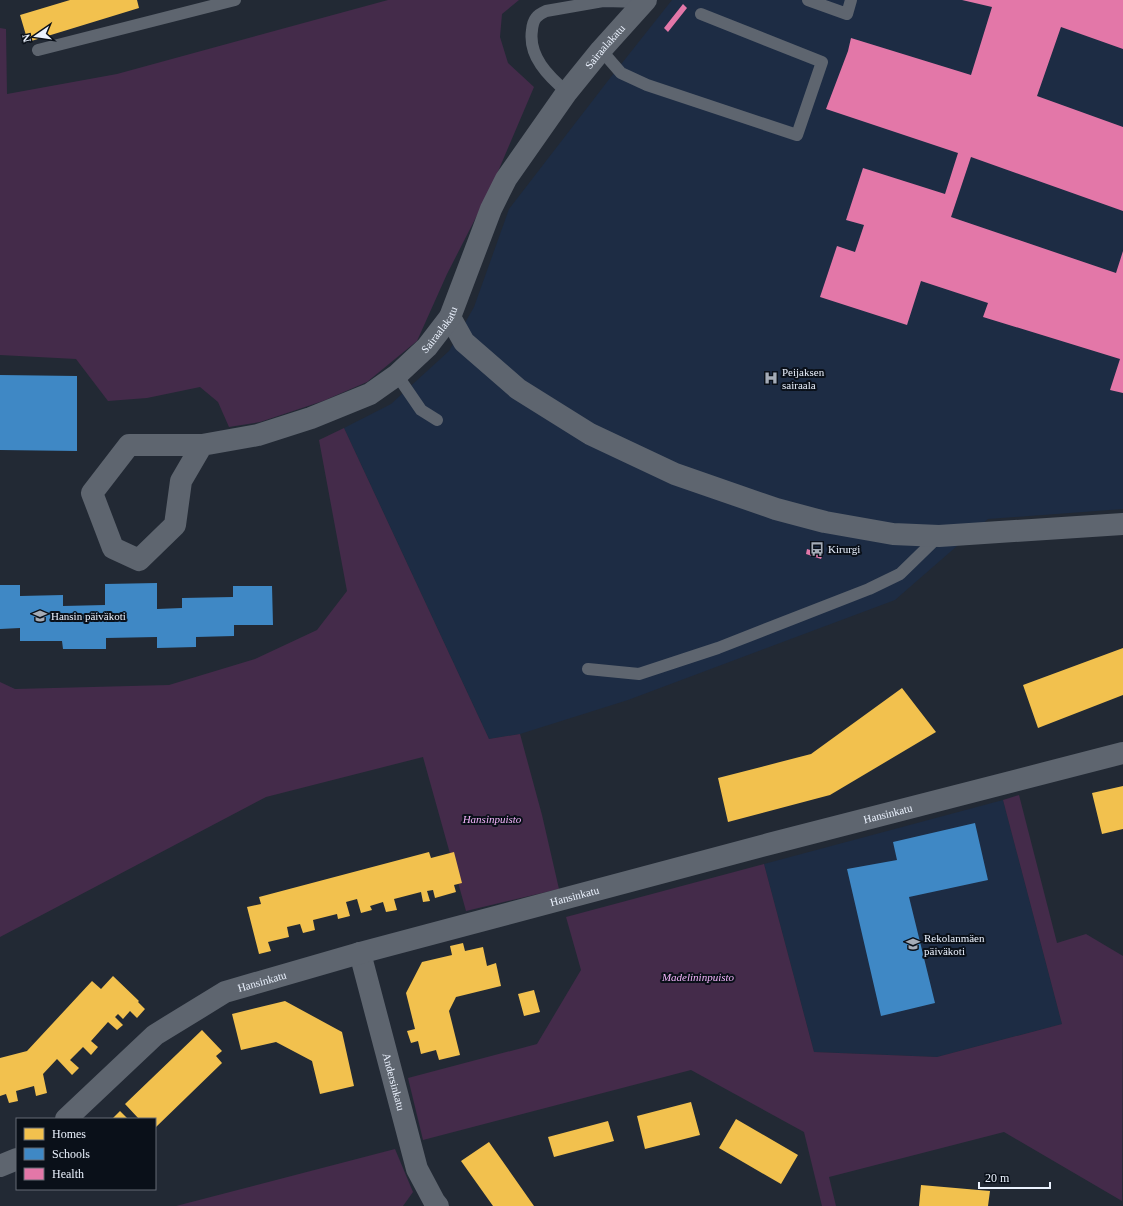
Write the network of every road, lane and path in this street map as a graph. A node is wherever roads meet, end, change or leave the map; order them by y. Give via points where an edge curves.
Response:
1 (235, 0) edge
2 (808, 0) edge
3 (851, 0) edge
4 (645, 1) edge
5 (701, 14) dead end
6 (38, 50) dead end
7 (601, 50) junction
8 (567, 92) junction
9 (450, 317) junction
10 (397, 375) junction
11 (437, 420) dead end
12 (202, 445) junction
13 (1123, 524) edge
14 (939, 536) junction
15 (588, 669) dead end
16 (1123, 753) edge
17 (360, 953) junction
18 (67, 1118) edge
19 (16, 1159) edge
20 (0, 1166) edge
21 (438, 1206) edge

1 - 6 lane
2 - 3 lane via 847,14
4 - 7 street, Sairaalakatu
4 - 8 lane, Sairaalakatu via 603,0 546,11 535,18 531,37 535,53 542,67
5 - 7 lane via 822,62 797,135 647,85 621,73
7 - 8 street, Sairaalakatu
8 - 9 street, Sairaalakatu via 506,179 491,209
9 - 10 street, Sairaalakatu via 427,347
9 - 14 street via 464,342 518,389 590,434 675,474 776,509 825,522 893,534
10 - 11 lane via 421,410
10 - 12 street, Sairaalakatu via 370,394 311,418 258,435
12 - 12 street, Sairaalakatu via 129,445 92,493 114,548 139,560 175,525 181,481
13 - 14 street
14 - 15 lane via 900,574 869,589 718,648 639,674
16 - 17 street, Hansinkatu
17 - 18 street, Hansinkatu via 225,992 154,1035
17 - 21 street, Andersinkatu via 417,1169
19 - 20 street

